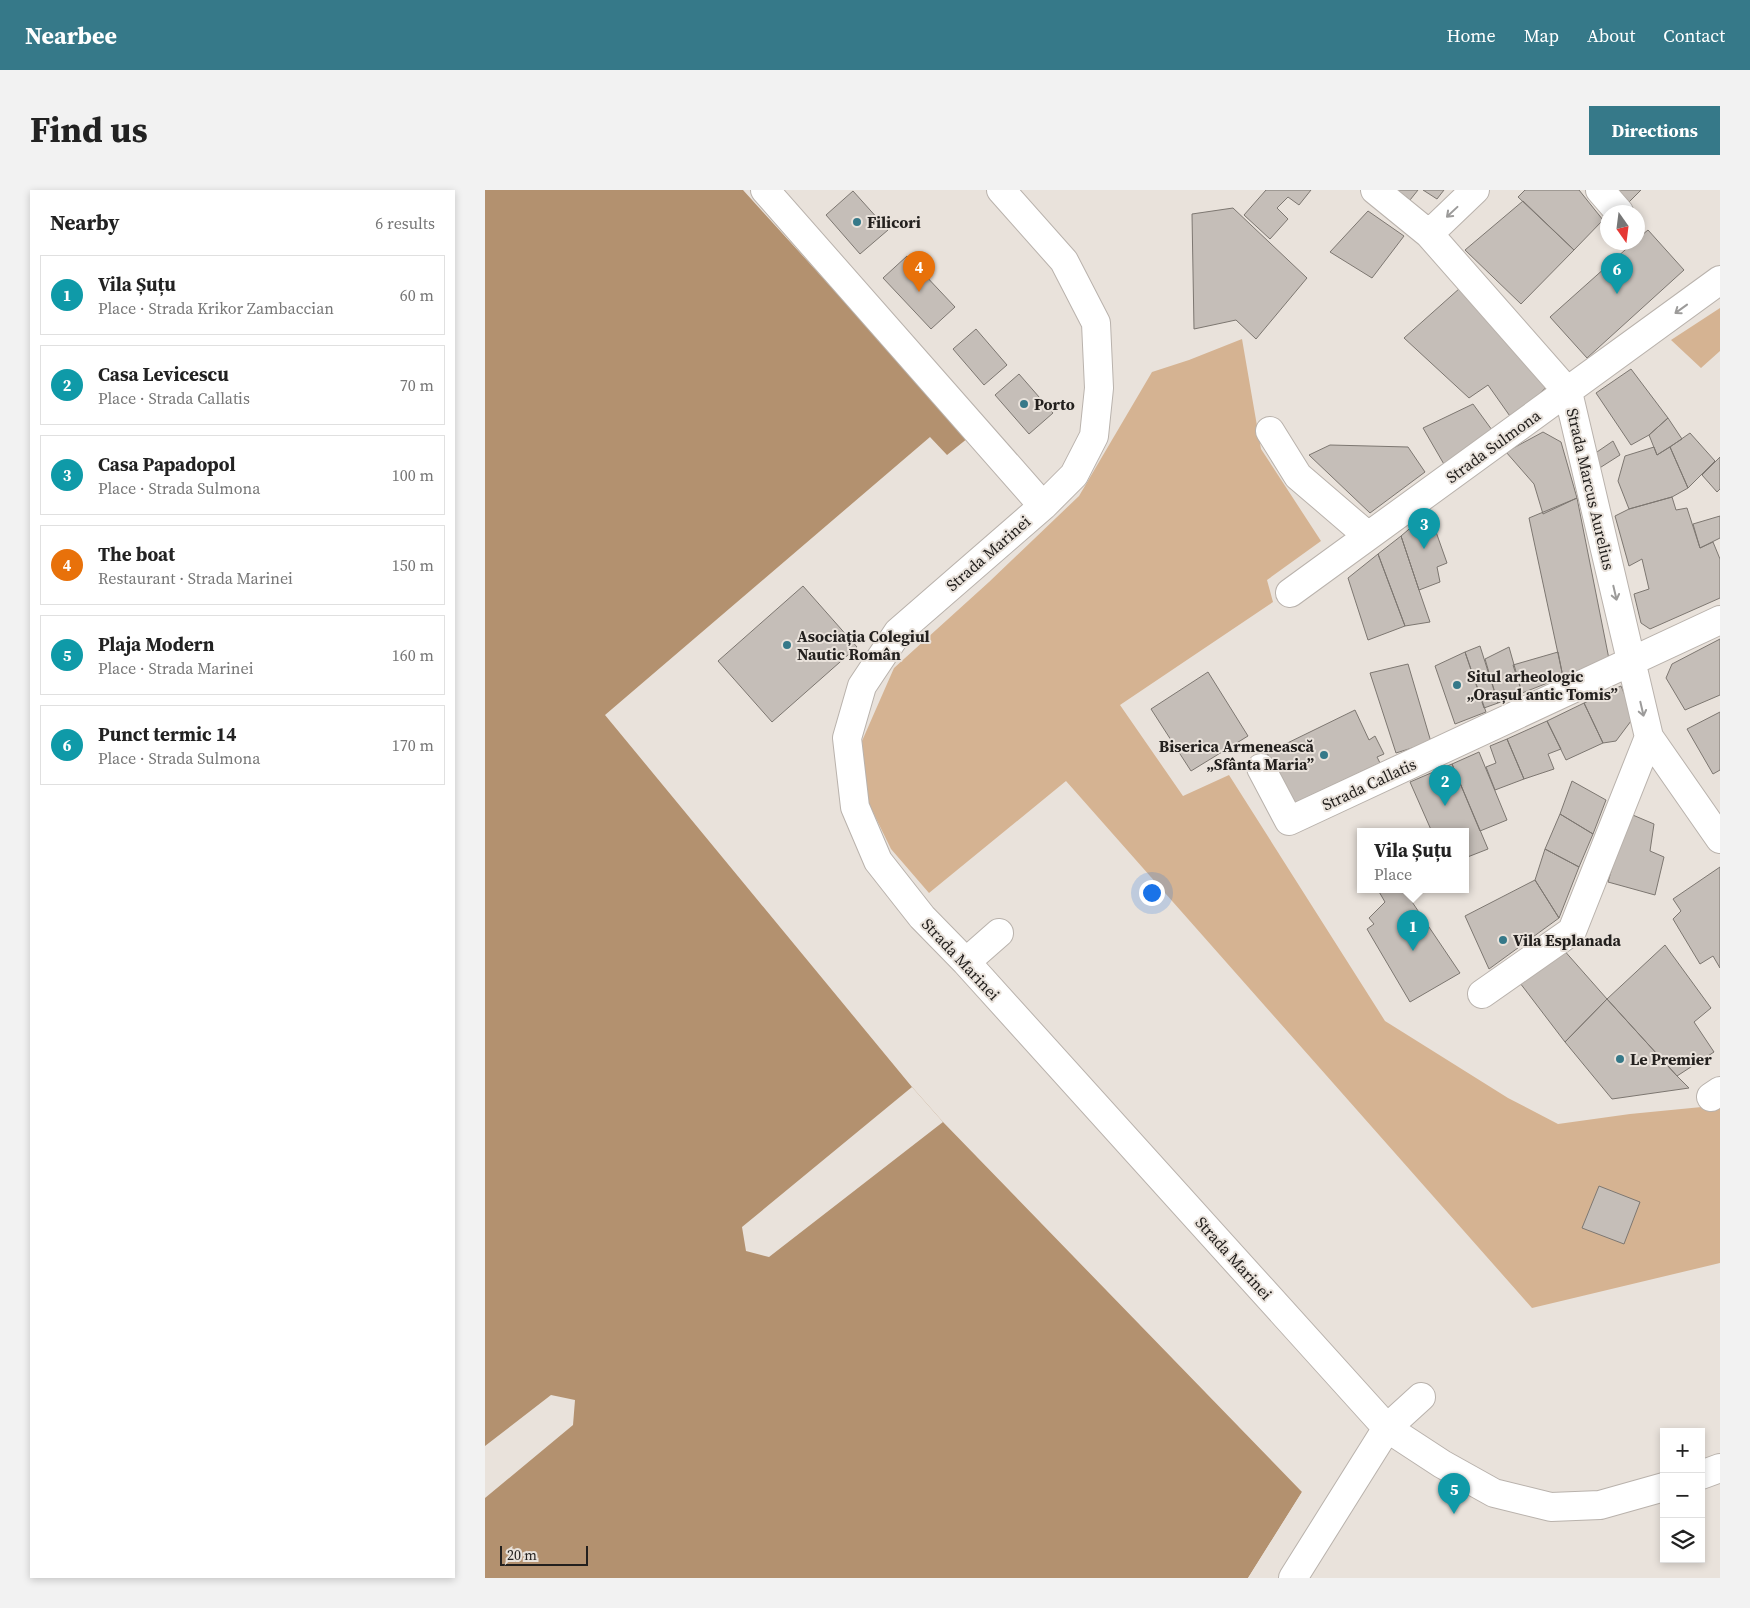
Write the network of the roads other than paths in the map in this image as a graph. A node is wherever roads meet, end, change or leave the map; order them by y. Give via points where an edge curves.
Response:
1 (765, 190) edge
2 (1001, 190) edge
3 (1375, 190) edge
4 (1475, 190) edge
5 (1600, 190) edge
6 (1613, 205) edge
7 (1429, 234) junction
8 (1720, 280) edge
9 (1568, 392) junction
10 (1270, 431) dead end
11 (1043, 506) junction
12 (1368, 536) junction
13 (1291, 593) dead end
14 (1720, 620) edge
15 (1631, 661) junction
16 (1649, 737) junction
17 (1261, 768) dead end
18 (1718, 834) edge
19 (999, 933) dead end
20 (966, 962) junction
21 (1482, 994) dead end
22 (1421, 1397) dead end
23 (1387, 1428) junction
24 (1720, 1468) edge
25 (1705, 1474) edge
26 (1660, 1489) edge
27 (1293, 1578) edge

1 - 11 street
2 - 11 street, Strada Marinei via 1065,261 1096,323 1099,388 1094,436 1074,475
3 - 7 street, Strada Marcus Aurelius
4 -> 7 street
5 - 6 street
7 - 9 street, Strada Marcus Aurelius
8 -> 9 street, Strada Sulmona
9 - 12 street, Strada Sulmona
9 -> 15 street, Strada Marcus Aurelius
10 - 12 street via 1298,476
11 - 20 street, Strada Marinei via 898,632 862,686 847,738 855,807 878,862 922,917
12 - 13 street, Strada Sulmona
14 - 15 street, Strada Callatis
15 -> 16 street, Strada Marcus Aurelius
15 - 17 street, Strada Callatis via 1289,821
16 - 18 street, Strada Marcus Aurelius
16 - 21 street via 1572,931
19 - 20 street
20 - 23 street, Strada Marinei
22 - 23 street
23 - 26 street, Strada Marinei via 1494,1493 1551,1507 1600,1505
23 - 27 street
24 - 25 street

